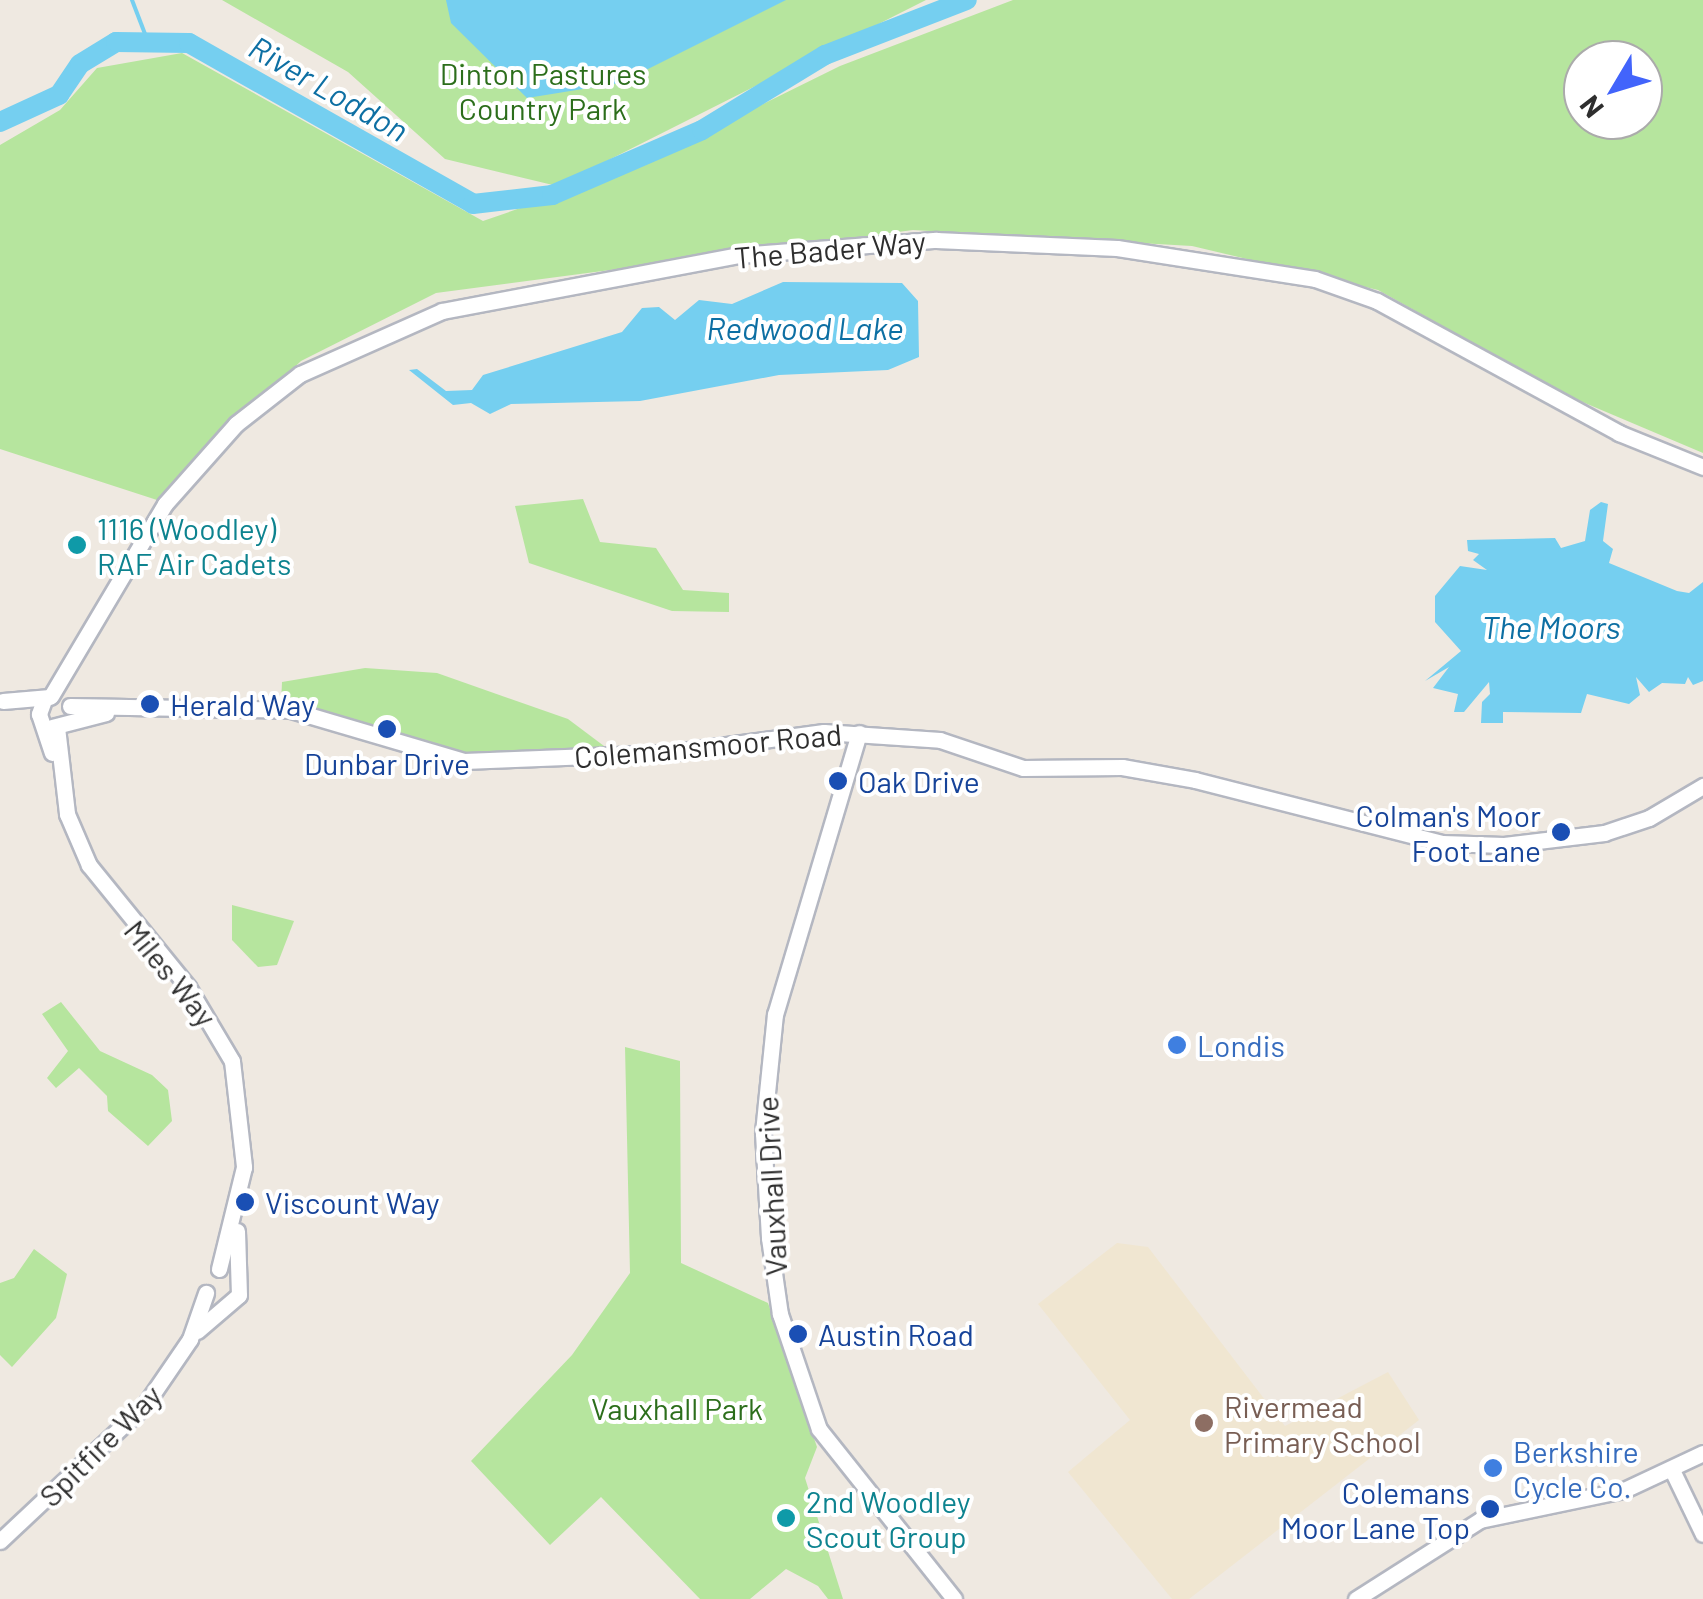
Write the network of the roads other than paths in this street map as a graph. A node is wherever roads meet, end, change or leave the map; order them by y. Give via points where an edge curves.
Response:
1 (1703, 466) edge
2 (2, 701) edge
3 (55, 711) junction
4 (859, 733) junction
5 (1703, 786) edge
6 (240, 1187) junction
7 (219, 1269) junction
8 (237, 1276) junction
9 (206, 1293) junction
10 (222, 1305) junction
11 (190, 1339) junction
12 (1703, 1453) edge
13 (1672, 1470) junction
14 (1703, 1534) edge
15 (0, 1541) edge
16 (954, 1599) edge
17 (1356, 1599) edge

1 - 3 street, The Bader Way via 1604,425 1378,300 1315,279 1117,248 936,240 739,256 442,312 300,374 236,424 165,504 72,660
2 - 3 street, Colemansmoor Road
3 - 4 street, Colemansmoor Road via 291,710 464,761 666,753
3 - 6 street, Miles Way via 58,771 89,864 221,1036 243,1117
4 - 5 street, Colemansmoor Road via 940,740 1024,768 1145,770 1442,843 1504,845 1604,832 1649,818
4 - 16 street, Vauxhall Drive via 772,1032 763,1133 769,1238 780,1314 819,1429
6 - 7 street, Miles Way
6 - 8 street, Miles Way
7 - 8 street
7 - 9 street, Miles Way via 208,1276
8 - 10 street, Miles Way via 239,1295
9 - 10 street
9 - 11 street, Spitfire Way
10 - 11 street, Spitfire Way
11 - 15 street, Spitfire Way via 145,1406
12 - 13 street
13 - 14 street
13 - 17 street via 1624,1490 1480,1520

